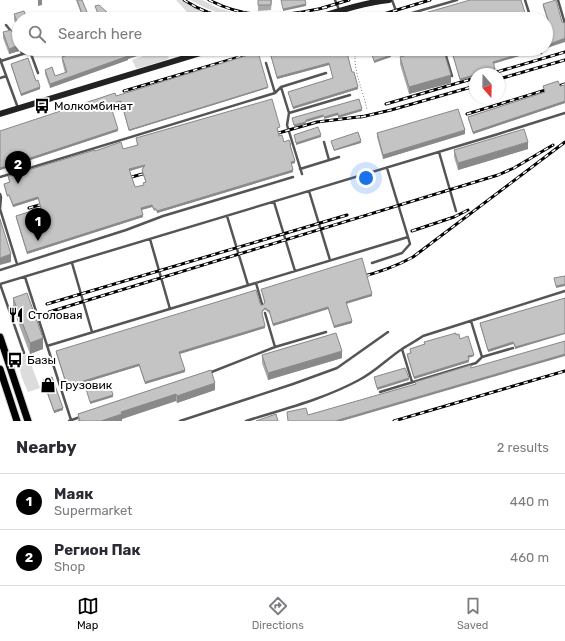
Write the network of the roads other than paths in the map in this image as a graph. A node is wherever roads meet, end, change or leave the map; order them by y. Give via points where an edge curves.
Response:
1 (336, 0) edge
2 (390, 0) edge
3 (457, 0) edge
4 (525, 0) edge
5 (558, 0) edge
6 (340, 11) junction
7 (337, 12) edge
8 (396, 12) edge
9 (418, 12) edge
10 (529, 12) edge
11 (565, 24) edge
12 (6, 25) dead end
13 (12, 32) edge
14 (15, 56) edge
15 (31, 56) edge
16 (191, 56) edge
17 (446, 56) edge
18 (0, 60) edge
19 (266, 63) dead end
20 (38, 73) dead end
21 (326, 73) dead end
22 (6, 76) junction
23 (452, 76) edge
24 (0, 78) edge
25 (281, 87) junction
26 (275, 93) junction
27 (350, 95) dead end
28 (18, 108) junction
29 (289, 113) junction
30 (565, 113) edge
31 (0, 114) edge
32 (324, 142) dead end
33 (439, 152) junction
34 (340, 157) dead end
35 (329, 160) junction
36 (387, 168) junction
37 (300, 169) junction
38 (302, 174) dead end
39 (0, 177) edge
40 (293, 177) dead end
41 (309, 191) junction
42 (0, 194) edge
43 (274, 202) junction
44 (0, 209) edge
45 (456, 211) dead end
46 (228, 216) junction
47 (408, 237) junction
48 (150, 239) junction
49 (330, 260) junction
50 (372, 262) dead end
51 (72, 263) junction
52 (17, 264) junction
53 (0, 270) edge
54 (295, 271) junction
55 (25, 277) junction
56 (256, 283) junction
57 (0, 284) edge
58 (248, 285) junction
59 (565, 291) edge
60 (262, 304) edge
61 (170, 309) junction
62 (265, 313) dead end
63 (471, 321) junction
64 (92, 332) junction
65 (326, 332) dead end
66 (388, 332) dead end
67 (0, 337) edge
68 (47, 346) junction
69 (275, 347) junction
70 (513, 348) edge
71 (402, 349) junction
72 (24, 353) dead end
73 (482, 357) junction
74 (0, 369) edge
75 (202, 376) edge
76 (412, 382) junction
77 (380, 392) dead end
78 (86, 415) edge
79 (27, 418) edge
80 (17, 421) edge
81 (33, 421) edge
82 (70, 421) edge
83 (180, 421) edge
84 (246, 421) edge

1 - 6 lane
2 - 6 main road via 371,2
2 - 8 lane
3 - 9 lane
4 - 10 lane
5 - 11 lane
6 - 7 main road
12 - 13 lane
14 - 18 lane
15 - 20 lane
16 - 28 main road
17 - 23 lane
18 - 22 lane
19 - 26 lane
21 - 25 lane
22 - 24 lane
22 - 28 lane
25 - 26 lane
25 - 29 lane
26 - 39 lane
27 - 29 lane
28 - 31 main road
29 - 37 lane via 287,125
30 - 33 lane
32 - 35 lane
33 - 36 lane
33 - 45 lane
34 - 35 lane
35 - 37 lane
36 - 41 lane
36 - 47 lane
37 - 38 lane
40 - 52 lane
41 - 43 lane
41 - 49 lane
42 - 44 lane
43 - 46 lane
43 - 54 lane
44 - 52 lane
46 - 48 lane
46 - 58 lane
47 - 49 lane
47 - 50 lane via 410,244 402,253
48 - 51 lane
48 - 61 lane
49 - 54 lane
51 - 55 lane
51 - 64 lane
52 - 53 lane
54 - 56 lane
55 - 57 lane
55 - 68 lane
56 - 58 lane
56 - 60 lane
57 - 72 lane
58 - 61 lane
59 - 63 lane
61 - 64 lane
62 - 69 lane
63 - 71 lane via 423,336
63 - 73 lane
64 - 68 lane
65 - 69 lane
66 - 83 lane via 337,368
67 - 79 main road
68 - 82 lane
69 - 75 lane
70 - 73 lane
71 - 76 lane
71 - 84 lane via 360,380 313,400
73 - 76 lane via 476,363
74 - 80 main road
76 - 77 lane
78 - 82 lane
79 - 81 main road

